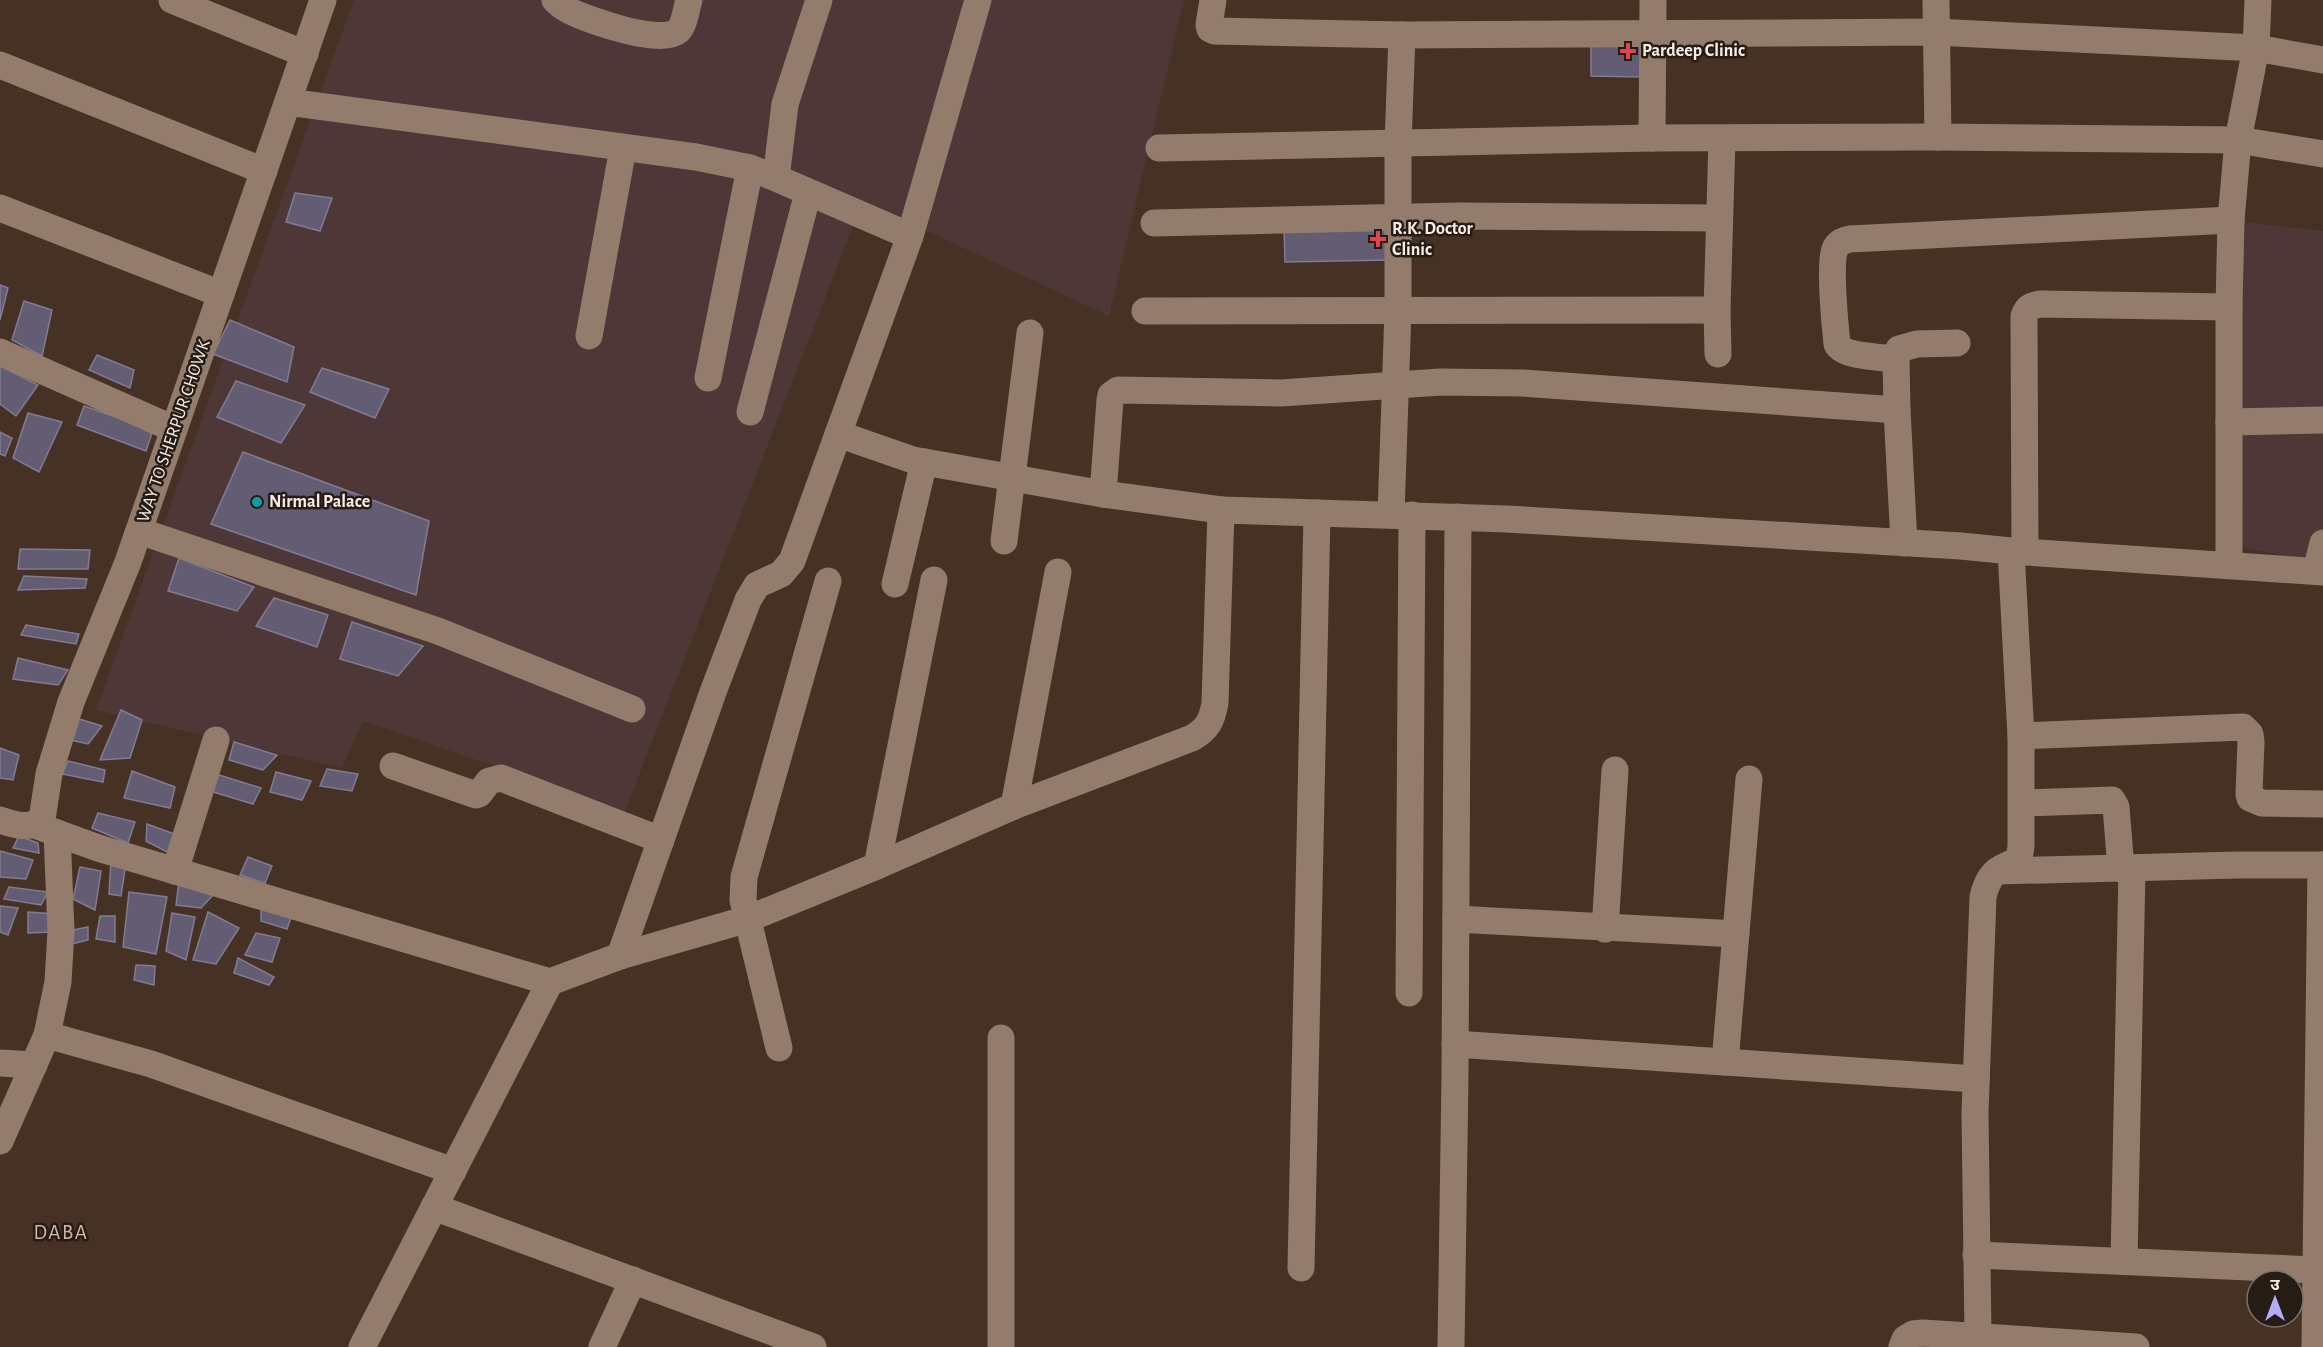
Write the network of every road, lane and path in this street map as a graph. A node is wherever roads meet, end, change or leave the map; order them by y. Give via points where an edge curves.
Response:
1 (172, 0) edge
2 (323, 0) edge
3 (555, 0) edge
4 (689, 0) edge
5 (819, 0) edge
6 (978, 0) edge
7 (1214, 0) edge
8 (1653, 0) edge
9 (1936, 0) edge
10 (2258, 0) edge
11 (1936, 32) junction
12 (1652, 34) junction
13 (1402, 35) junction
14 (2256, 48) junction
15 (305, 54) junction
16 (2323, 60) edge
17 (0, 65) edge
18 (288, 102) junction
19 (1938, 137) junction
20 (1652, 138) junction
21 (1722, 139) junction
22 (2238, 140) junction
23 (1398, 144) junction
24 (623, 148) junction
25 (1159, 148) dead end
26 (2323, 154) edge
27 (750, 168) junction
28 (264, 171) junction
29 (776, 178) junction
30 (808, 193) junction
31 (0, 208) edge
32 (1399, 217) junction
33 (1719, 218) junction
34 (2231, 220) junction
35 (1154, 223) dead end
36 (910, 236) junction
37 (221, 294) junction
38 (2229, 307) junction
39 (1398, 310) junction
40 (1717, 310) junction
41 (1145, 311) dead end
42 (1030, 333) dead end
43 (589, 336) dead end
44 (1957, 343) dead end
45 (0, 352) edge
46 (1718, 354) dead end
47 (1896, 359) junction
48 (708, 378) dead end
49 (1394, 385) junction
50 (1897, 410) junction
51 (750, 412) dead end
52 (2323, 420) edge
53 (2229, 422) junction
54 (174, 429) junction
55 (838, 434) junction
56 (924, 462) junction
57 (1011, 478) junction
58 (1103, 494) junction
59 (1221, 510) junction
60 (1317, 513) junction
61 (1402, 515) junction
62 (1458, 517) junction
63 (139, 531) junction
64 (1004, 541) dead end
65 (1905, 543) junction
66 (2323, 543) edge
67 (2018, 552) junction
68 (2229, 565) junction
69 (1412, 568) junction
70 (1458, 568) junction
71 (1058, 572) dead end
72 (2320, 572) edge
73 (828, 580) dead end
74 (933, 580) dead end
75 (895, 584) dead end
76 (632, 709) dead end
77 (2020, 736) junction
78 (216, 740) dead end
79 (393, 766) dead end
80 (1615, 770) dead end
81 (1749, 778) dead end
82 (2022, 802) junction
83 (2323, 804) edge
84 (1014, 806) junction
85 (0, 820) edge
86 (46, 829) junction
87 (661, 840) junction
88 (2322, 865) edge
89 (877, 866) junction
90 (2127, 869) junction
91 (175, 871) junction
92 (1996, 871) junction
93 (748, 919) junction
94 (1456, 919) junction
95 (1605, 929) junction
96 (1736, 934) junction
97 (620, 956) junction
98 (550, 982) junction
99 (1409, 993) dead end
100 (47, 1035) junction
101 (1001, 1038) dead end
102 (1455, 1044) junction
103 (779, 1048) dead end
104 (1725, 1062) junction
105 (0, 1063) edge
106 (34, 1065) junction
107 (1976, 1079) junction
108 (0, 1141) edge
109 (453, 1172) junction
110 (434, 1208) junction
111 (1976, 1254) junction
112 (2124, 1261) junction
113 (1301, 1268) dead end
114 (2316, 1270) junction
115 (633, 1280) junction
116 (1977, 1336) junction
117 (780, 1341) edge
118 (362, 1347) edge
119 (602, 1347) edge
120 (813, 1347) edge
121 (1001, 1347) edge
122 (1451, 1347) edge
123 (1902, 1347) edge
124 (2136, 1347) edge
125 (2315, 1347) edge

1 - 15 street
2 - 15 street, WAY TO SHERPUR CHOWK
3 - 4 street via 568,10 606,25 669,35 678,31
5 - 29 street via 785,104
6 - 36 street
7 - 13 street via 1209,25 1214,31
8 - 12 street
9 - 11 street
10 - 14 street
11 - 12 street
11 - 14 street
11 - 19 street
12 - 13 street
12 - 20 street
13 - 23 street
14 - 16 street
14 - 22 street
15 - 18 street, WAY TO SHERPUR CHOWK
17 - 28 street
18 - 24 street
18 - 28 street, WAY TO SHERPUR CHOWK
19 - 21 street
19 - 22 street
20 - 21 street
20 - 23 street
21 - 33 street
22 - 26 street
22 - 34 street
23 - 25 street
23 - 32 street
24 - 27 street
24 - 43 street
27 - 29 street
27 - 48 street
28 - 37 street, WAY TO SHERPUR CHOWK
29 - 30 street
30 - 36 street
30 - 51 street
31 - 37 street
32 - 33 street
32 - 35 street
32 - 39 street
33 - 40 street
34 - 38 street
34 - 47 street via 1840,242 1834,251 1833,287 1839,349
36 - 55 street
37 - 54 street, WAY TO SHERPUR CHOWK
38 - 53 street
38 - 67 street via 2040,304 2026,310
39 - 40 street
39 - 41 street
39 - 49 street
40 - 46 street
42 - 57 street
44 - 47 street via 1907,345 1899,349
45 - 54 street
47 - 50 street
49 - 50 street via 1441,382 1584,386
49 - 58 street via 1281,393 1118,390 1110,400
49 - 61 street
50 - 65 street
52 - 53 street
53 - 68 street
54 - 63 street, WAY TO SHERPUR CHOWK
55 - 56 street
55 - 87 street via 792,561 781,574 757,585 748,600
56 - 57 street
56 - 75 street
57 - 58 street
57 - 64 street
58 - 59 street
59 - 60 street
59 - 84 street via 1215,703 1204,732
60 - 61 street
60 - 113 street
61 - 62 street
61 - 69 street
62 - 65 street
62 - 70 street
63 - 76 street via 438,631
63 - 86 street, WAY TO SHERPUR CHOWK via 71,702 49,774 42,819
65 - 67 street
66 - 72 street
67 - 68 street
67 - 77 street
68 - 72 street
69 - 70 street
69 - 99 street
70 - 94 street
71 - 84 street
73 - 93 street via 744,877 743,900
74 - 89 street
77 - 82 street
77 - 83 street via 2243,727 2251,742 2250,798 2262,803
78 - 91 street
79 - 87 street via 476,795 489,781 501,778
80 - 95 street
81 - 96 street
82 - 90 street via 2112,800
82 - 92 street via 2020,855 2012,864
84 - 89 street
85 - 86 street
86 - 91 street
86 - 100 street via 61,953
87 - 97 street
88 - 90 street
88 - 114 street
89 - 93 street
90 - 92 street
90 - 112 street
91 - 98 street
92 - 107 street via 1983,897
93 - 97 street
93 - 103 street
94 - 95 street
94 - 102 street
95 - 96 street
96 - 104 street
97 - 98 street
98 - 109 street
100 - 106 street
100 - 109 street via 150,1064
101 - 121 street
102 - 104 street
102 - 122 street
104 - 107 street
105 - 106 street
106 - 108 street
107 - 111 street
109 - 110 street
110 - 115 street
110 - 118 street
111 - 112 street
111 - 116 street
112 - 114 street
114 - 125 street
115 - 117 street
115 - 119 street
116 - 123 street via 1913,1334
116 - 124 street
117 - 120 street

